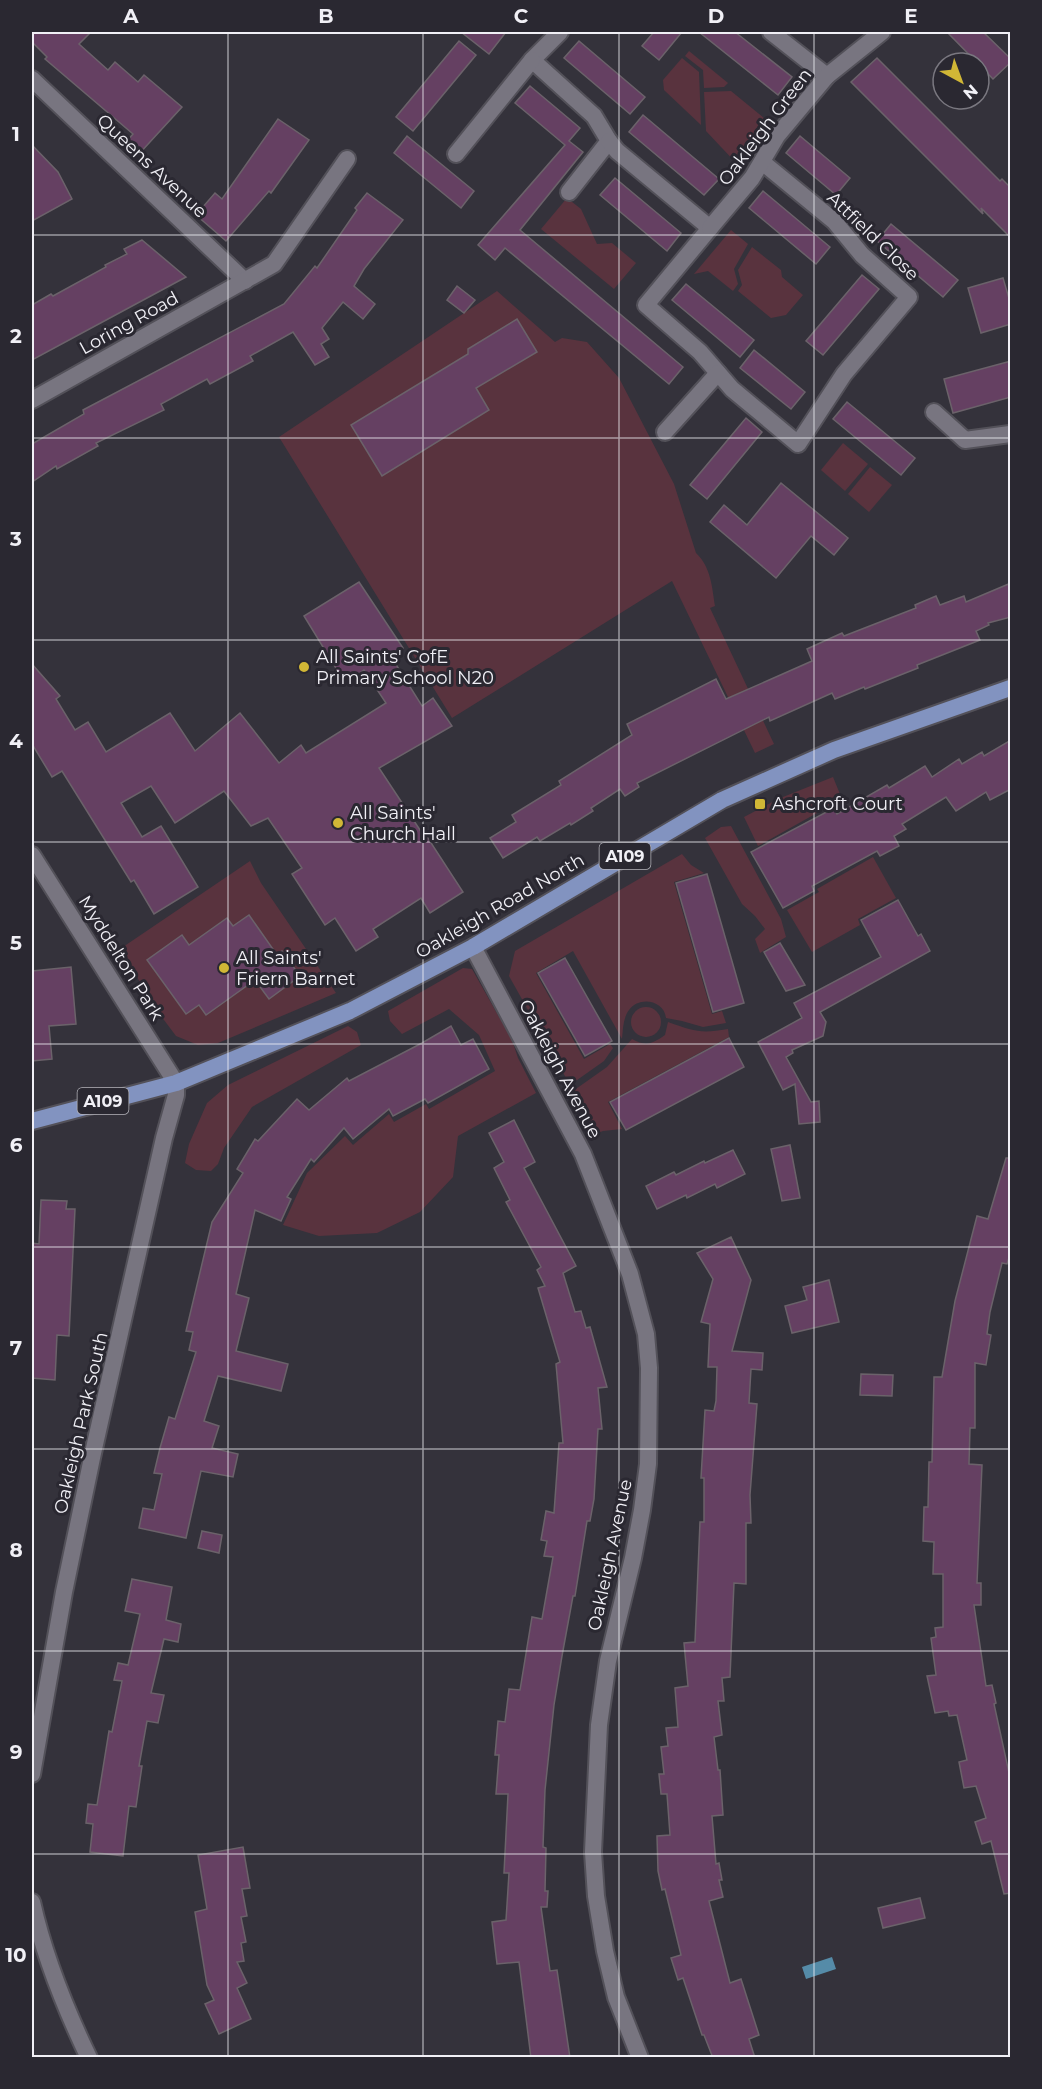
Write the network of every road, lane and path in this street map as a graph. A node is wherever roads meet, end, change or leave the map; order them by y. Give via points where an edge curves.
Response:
1 (560, 32) edge
2 (771, 32) edge
3 (882, 32) edge
4 (532, 60) junction
5 (827, 76) junction
6 (32, 79) edge
7 (609, 141) junction
8 (456, 154) dead end
9 (347, 159) dead end
10 (762, 162) junction
11 (569, 192) dead end
12 (711, 228) junction
13 (245, 281) junction
14 (718, 372) junction
15 (32, 400) edge
16 (934, 412) dead end
17 (665, 432) dead end
18 (1011, 434) edge
19 (1011, 688) edge
20 (32, 855) edge
21 (473, 947) junction
22 (176, 1083) junction
23 (32, 1121) edge
24 (32, 1774) edge
25 (32, 1902) edge
26 (88, 2058) edge
27 (640, 2058) edge

1 - 4 street
2 - 5 street
3 - 5 street, Oakleigh Green
4 - 7 street via 594,116
4 - 8 street
5 - 10 street, Oakleigh Green via 777,136
6 - 13 street, Queens Avenue
7 - 11 street
7 - 12 street
9 - 13 street, Loring Road via 274,264
10 - 12 street, Oakleigh Green
10 - 14 street, Attfield Close via 834,221 862,255 909,297 844,374 798,444 732,389
12 - 14 street, Oakleigh Green via 646,305
13 - 15 street, Loring Road
14 - 17 street
16 - 18 street via 965,440
19 - 21 main road, Oakleigh Road North / A109 via 834,750 722,800
20 - 22 street, Myddelton Park
21 - 22 main road, Oakleigh Road North / A109 via 350,1011
21 - 27 street, Oakleigh Avenue via 583,1154 630,1274 646,1334 648,1464 633,1558 608,1661 599,1725 593,1852 605,1951 616,1997
22 - 23 main road, Oakleigh Road North / A109
22 - 24 street, Oakleigh Park South via 58,1621
25 - 26 street via 65,2008

